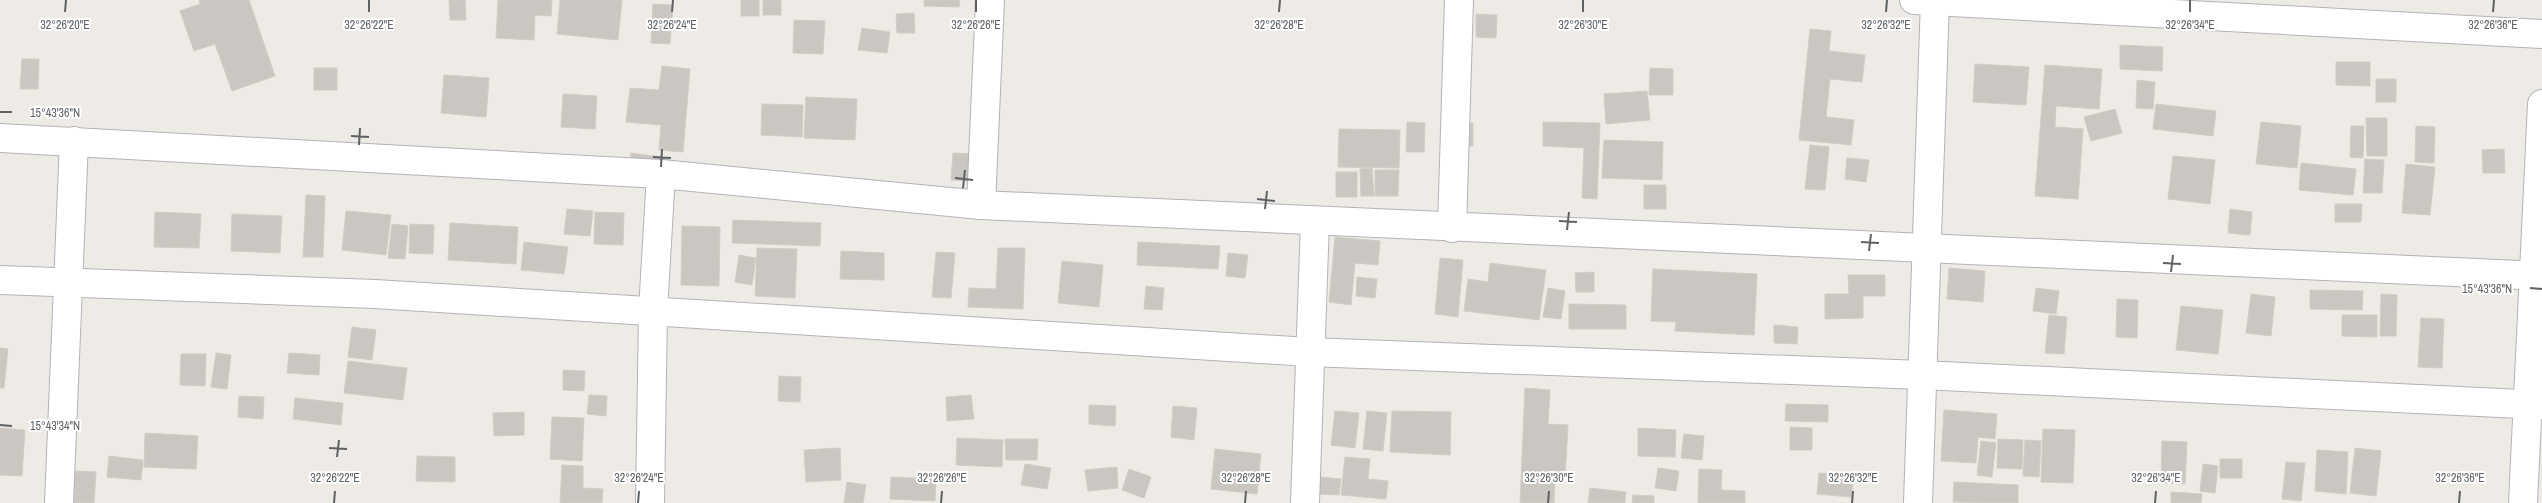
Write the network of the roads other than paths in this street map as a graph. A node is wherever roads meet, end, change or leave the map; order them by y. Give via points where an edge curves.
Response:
1 (990, 0) edge
2 (1459, 0) edge
3 (1928, 0) edge
4 (2542, 34) edge
5 (2542, 104) edge
6 (0, 138) edge
7 (74, 141) junction
8 (661, 174) junction
9 (981, 205) junction
10 (1315, 221) junction
11 (1452, 228) junction
12 (1926, 247) junction
13 (2538, 276) edge
14 (0, 280) edge
15 (67, 284) junction
16 (653, 311) junction
17 (1309, 352) junction
18 (1922, 375) junction
19 (2535, 404) edge
20 (59, 503) edge
21 (650, 503) edge
22 (1305, 503) edge
23 (1918, 503) edge
24 (2523, 503) edge

1 - 9 street
2 - 11 street
3 - 4 street
3 - 12 street
5 - 13 street
6 - 7 street
7 - 8 street
7 - 15 street
8 - 9 street
8 - 16 street
9 - 10 street
10 - 11 street
10 - 17 street
11 - 12 street
12 - 13 street
12 - 18 street
13 - 19 street
14 - 15 street
15 - 16 street via 375,294
15 - 20 street
16 - 17 street
16 - 21 street
17 - 18 street
17 - 22 street
18 - 19 street
18 - 23 street
19 - 24 street

